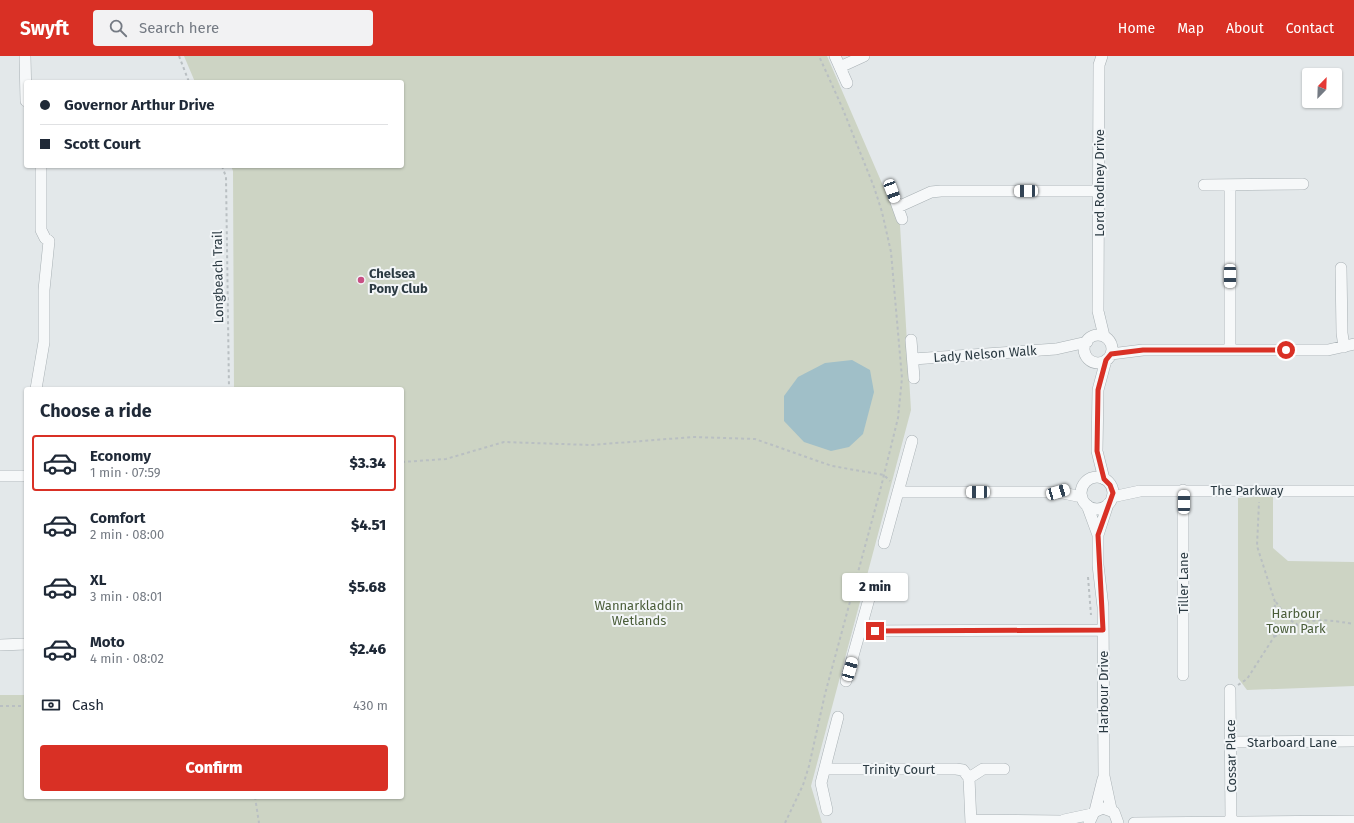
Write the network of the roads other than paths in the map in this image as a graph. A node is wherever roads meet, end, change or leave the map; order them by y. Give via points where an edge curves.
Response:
1 (25, 56) edge
2 (835, 56) edge
3 (864, 56) edge
4 (1099, 57) edge
5 (840, 67) junction
6 (26, 80) edge
7 (847, 83) dead end
8 (41, 168) edge
9 (1303, 184) dead end
10 (1204, 185) dead end
11 (1230, 185) junction
12 (892, 191) dead end
13 (1099, 191) junction
14 (898, 207) junction
15 (902, 219) dead end
16 (1341, 268) dead end
17 (1098, 339) junction
18 (911, 340) dead end
19 (1349, 346) edge
20 (1056, 349) junction
21 (1143, 350) junction
22 (1230, 350) junction
23 (1088, 357) junction
24 (1109, 357) junction
25 (913, 359) junction
26 (914, 378) dead end
27 (36, 387) edge
28 (1098, 390) junction
29 (912, 441) dead end
30 (1097, 451) junction
31 (0, 476) edge
32 (24, 476) edge
33 (1086, 482) junction
34 (1107, 482) junction
35 (1184, 490) junction
36 (1140, 491) junction
37 (1354, 491) edge
38 (899, 492) junction
39 (1058, 492) junction
40 (1110, 500) junction
41 (1085, 501) junction
42 (1098, 535) junction
43 (884, 543) dead end
44 (874, 581) dead end
45 (1103, 630) junction
46 (860, 631) junction
47 (24, 644) edge
48 (0, 645) edge
49 (1183, 675) dead end
50 (846, 682) dead end
51 (1230, 690) road end
52 (838, 717) dead end
53 (1230, 742) junction
54 (1354, 742) edge
55 (824, 769) junction
56 (1004, 769) dead end
57 (1104, 776) junction
58 (969, 778) junction
59 (827, 810) dead end
60 (1092, 816) edge
61 (1115, 816) edge
62 (1061, 821) junction
63 (1354, 821) edge
64 (971, 822) edge
65 (1139, 822) edge
66 (1231, 822) junction
67 (1073, 823) edge

1 - 6 street
2 - 5 street
3 - 5 street
4 - 13 street, Lord Rodney Drive
5 - 7 street
8 - 27 street via 41,230 49,242 44,290 44,342
9 - 11 street
10 - 11 street
11 - 22 street
12 - 14 street
13 - 14 street via 941,191 931,192
13 - 17 street, Lord Rodney Drive
14 - 15 street
16 - 19 street via 1342,333
17 - 20 street, Lady Nelson Walk
17 - 21 street
17 - 23 street via 1085,351
17 - 24 street
18 - 25 street
19 - 22 street via 1328,350
20 - 23 street, Lady Nelson Walk
20 - 25 street, Lady Nelson Walk
21 - 22 street
21 - 24 street, Lady Nelson Walk
23 - 24 street, Lady Nelson Walk via 1098,362
23 - 28 street
24 - 28 street
25 - 26 street
28 - 30 street
29 - 38 street
30 - 33 street
30 - 34 street
31 - 32 street
33 - 34 street, The Parkway via 1099,477
33 - 39 street, The Parkway
33 - 41 street
34 - 36 street, The Parkway
34 - 40 street
35 - 36 street, The Parkway
35 - 37 street, The Parkway
35 - 49 street, Tiller Lane
36 - 40 street, The Parkway
38 - 39 street, The Parkway
38 - 43 street
39 - 41 street, The Parkway
40 - 41 street, The Parkway via 1095,509
40 - 42 street, Harbour Drive
41 - 42 street, Harbour Drive
42 - 45 street, Harbour Drive
44 - 46 street
45 - 46 street
45 - 57 street, Harbour Drive
46 - 50 street
47 - 48 street
51 - 53 street, Cossar Place
52 - 55 street
53 - 54 street, Starboard Lane
53 - 66 street, Cossar Place
55 - 58 street, Trinity Court via 956,769 963,770
55 - 59 street via 821,786
56 - 58 street via 981,770
57 - 60 street, Harbour Drive
57 - 61 street, Harbour Drive
58 - 64 street
60 - 61 street via 1103,808
60 - 62 street
61 - 65 street
62 - 64 street
62 - 67 street
63 - 66 street
65 - 66 street

